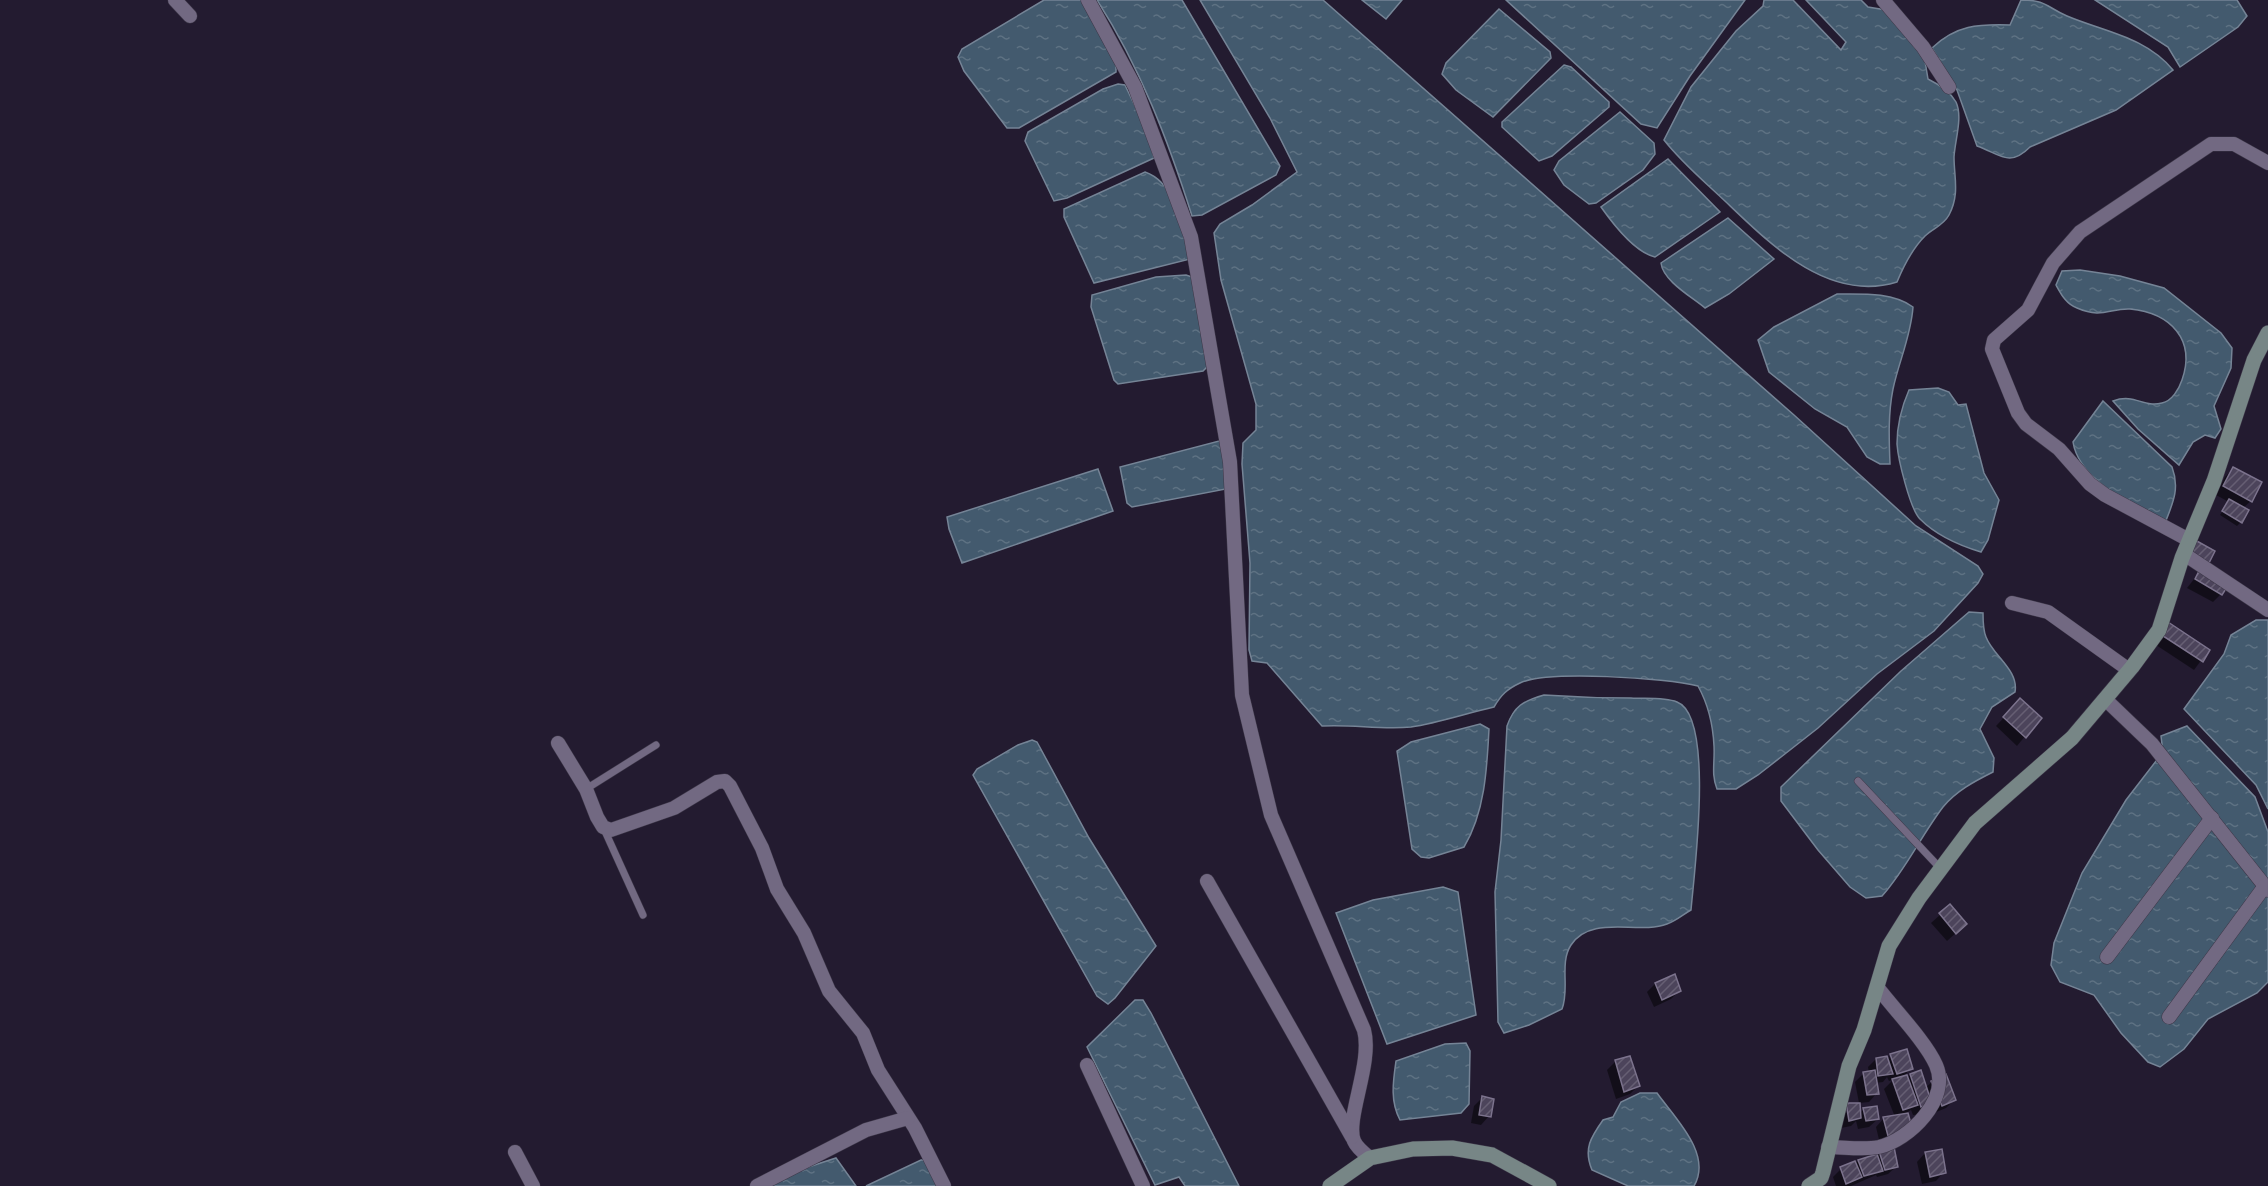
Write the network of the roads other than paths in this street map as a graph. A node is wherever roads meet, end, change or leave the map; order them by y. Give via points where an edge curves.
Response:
1 (175, 0) edge
2 (1088, 0) edge
3 (1883, 0) edge
4 (190, 16) dead end
5 (1949, 87) dead end
6 (2268, 163) edge
7 (2268, 333) edge
8 (2186, 547) junction
9 (2012, 603) dead end
10 (2268, 610) edge
11 (2129, 670) junction
12 (2105, 699) junction
13 (558, 743) dead end
14 (656, 745) dead end
15 (1857, 781) dead end
16 (586, 789) junction
17 (2212, 818) junction
18 (603, 826) junction
19 (1940, 868) junction
20 (1207, 881) dead end
21 (2267, 888) edge
22 (643, 915) dead end
23 (2107, 957) dead end
24 (1878, 988) junction
25 (2169, 1017) dead end
26 (1087, 1065) dead end
27 (908, 1118) junction
28 (1354, 1140) junction
29 (1828, 1147) junction
30 (515, 1152) dead end
31 (1370, 1158) junction
32 (1818, 1183) edge
33 (533, 1186) edge
34 (758, 1186) edge
35 (944, 1186) edge
36 (1143, 1186) edge
37 (1330, 1186) edge
38 (1549, 1186) edge

1 - 4 street
2 - 28 street via 1135,87 1191,237 1230,462 1242,695 1271,815 1367,1042
3 - 5 street via 1923,47
6 - 8 street via 2234,144 2211,144 2092,222 2053,263 2028,310 1994,340 1992,349 2014,405 2026,424 2059,449 2090,484
7 - 8 main road via 2254,360 2214,482
8 - 10 street
8 - 11 main road via 2159,630
9 - 11 street via 2048,612
11 - 12 main road
12 - 17 street via 2152,744
12 - 19 main road via 2072,738 1975,823
13 - 16 street
14 - 16 lane
15 - 19 lane
16 - 18 street
17 - 21 street
17 - 23 street
18 - 22 lane
18 - 27 street via 611,830 659,814 725,781 762,848 777,889 804,933 829,991 863,1033 878,1070
19 - 24 main road via 1889,946
20 - 28 street
21 - 25 street
24 - 29 main road via 1849,1066
24 - 29 street via 1936,1065 1934,1102 1916,1126 1890,1143 1877,1147
26 - 36 street
27 - 34 street via 866,1130
27 - 35 street
28 - 31 street
29 - 32 main road
30 - 33 street
31 - 37 main road
31 - 38 main road via 1413,1149 1473,1150 1512,1164

